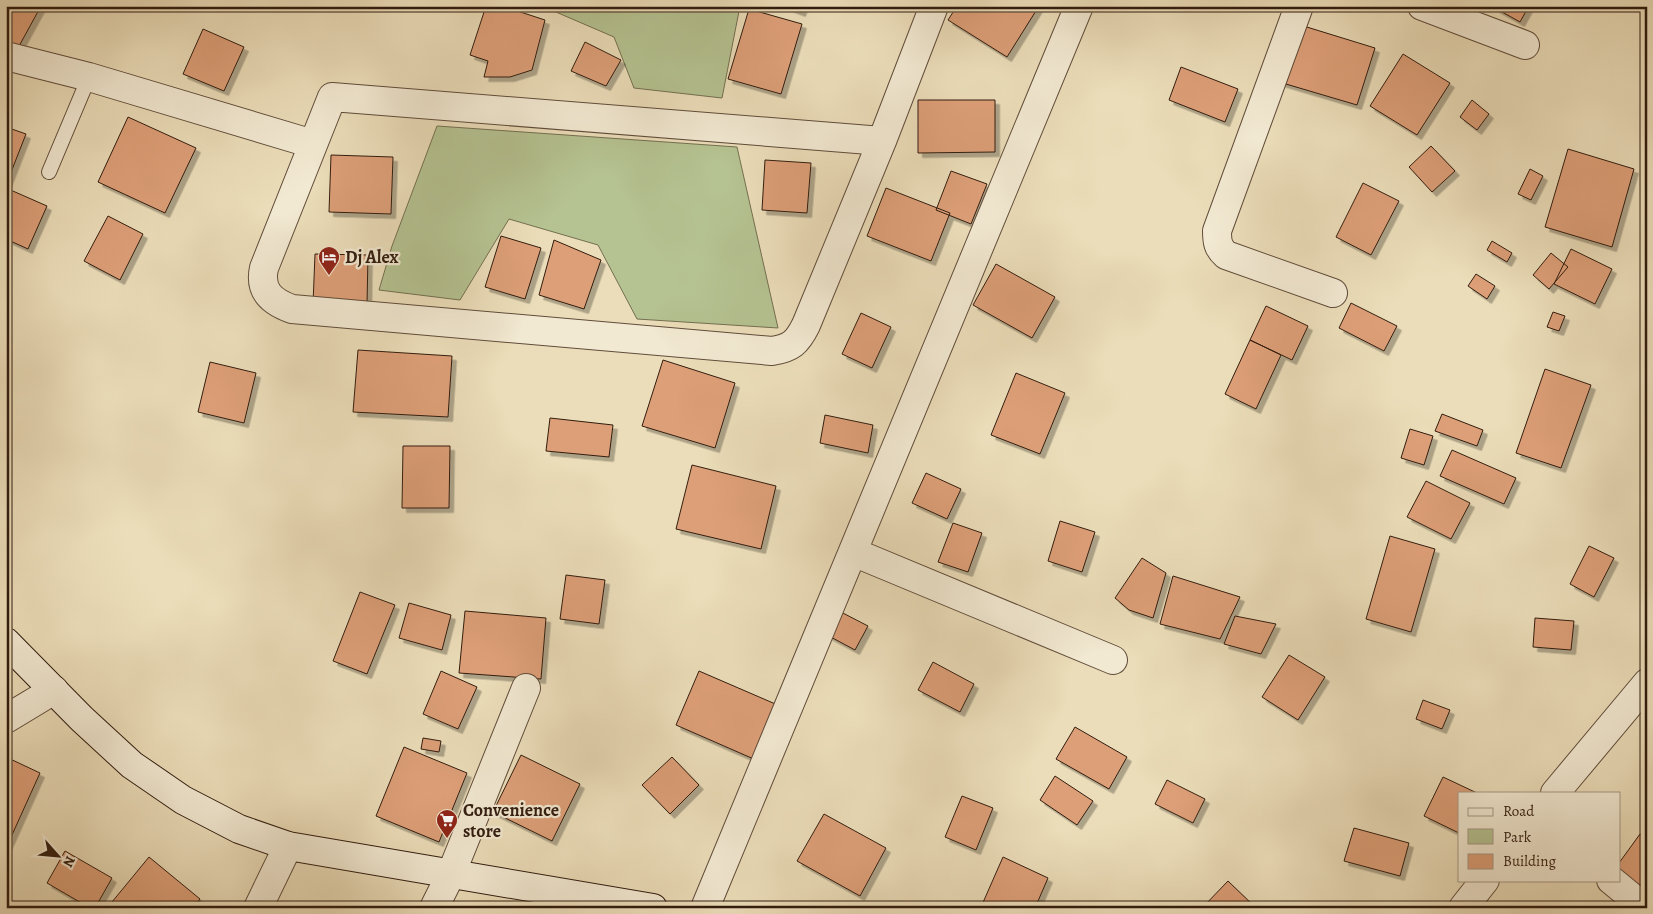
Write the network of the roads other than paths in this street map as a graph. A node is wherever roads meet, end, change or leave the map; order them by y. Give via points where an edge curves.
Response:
1 (934, 6) edge
2 (1079, 6) edge
3 (1299, 6) edge
4 (1422, 6) edge
5 (1525, 45) dead end
6 (6, 56) edge
7 (89, 77) junction
8 (882, 141) junction
9 (313, 144) junction
10 (49, 172) dead end
11 (1333, 293) dead end
12 (853, 552) junction
13 (6, 642) edge
14 (1113, 660) dead end
15 (1647, 683) edge
16 (526, 688) dead end
17 (54, 690) junction
18 (6, 719) edge
19 (1556, 792) edge
20 (288, 846) junction
21 (451, 874) junction
22 (1483, 882) edge
23 (1613, 882) edge
24 (258, 908) edge
25 (434, 908) edge
26 (653, 908) edge
27 (705, 908) edge
28 (1463, 908) edge
29 (1645, 908) edge

1 - 8 street
2 - 12 street
3 - 11 street via 1217,231 1217,241 1226,255
4 - 5 street
6 - 7 street
7 - 9 street
7 - 10 lane
8 - 9 street via 332,97
8 - 9 street via 800,337 785,349 772,351 281,306 265,290 262,279
12 - 14 street
12 - 27 street
13 - 17 street
15 - 19 street
16 - 21 street
17 - 18 street
17 - 20 street via 132,765 182,800 239,829
20 - 21 street
20 - 24 street
21 - 25 street
21 - 26 street
22 - 28 street
23 - 29 street

